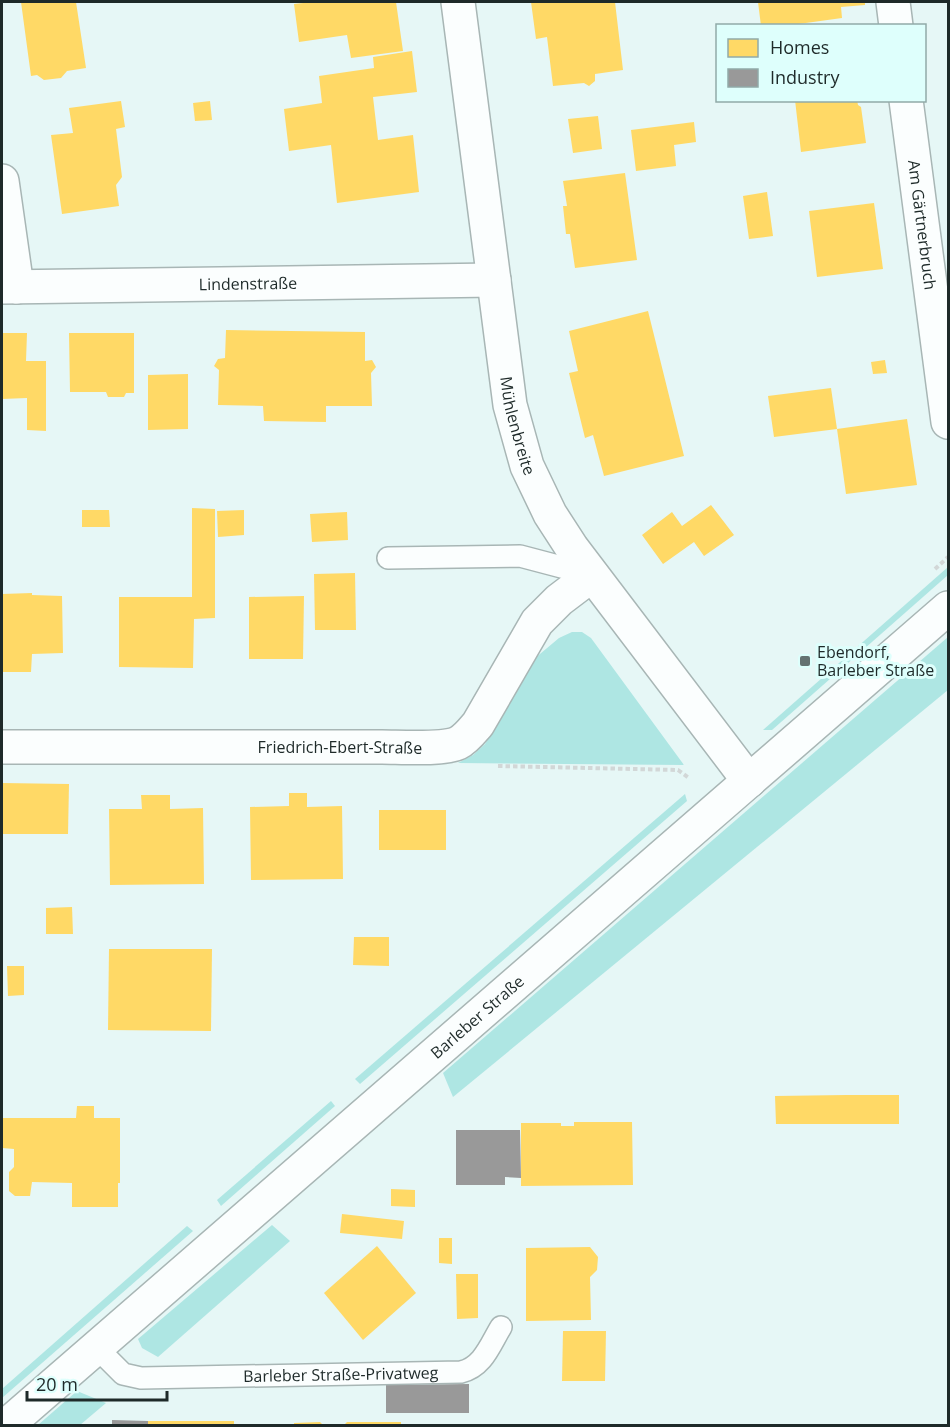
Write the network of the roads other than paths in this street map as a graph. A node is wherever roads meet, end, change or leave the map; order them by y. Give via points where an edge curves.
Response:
1 (459, 2) edge
2 (892, 2) edge
3 (896, 24) edge
4 (906, 102) edge
5 (2, 181) edge
6 (494, 280) junction
7 (9, 287) edge
8 (948, 422) edge
9 (388, 558) dead end
10 (592, 575) junction
11 (948, 608) edge
12 (2, 747) edge
13 (749, 781) junction
14 (501, 1327) dead end
15 (97, 1348) junction
16 (6, 1425) edge

1 - 6 street, Mühlenbreite
2 - 3 street
4 - 8 street, Am Gärtnerbruch
5 - 7 street
6 - 7 street, Lindenstraße
6 - 10 street, Mühlenbreite via 510,405 519,442 540,497
9 - 10 lane via 520,556
10 - 12 street, Friedrich-Ebert-Straße via 537,622 478,724 457,744
10 - 13 street, Mühlenbreite
11 - 13 street, Barleber Straße
13 - 15 street, Barleber Straße
14 - 15 lane, Barleber Straße-Privatweg via 480,1363 461,1372 141,1378 123,1374
15 - 16 street, Barleber Straße

